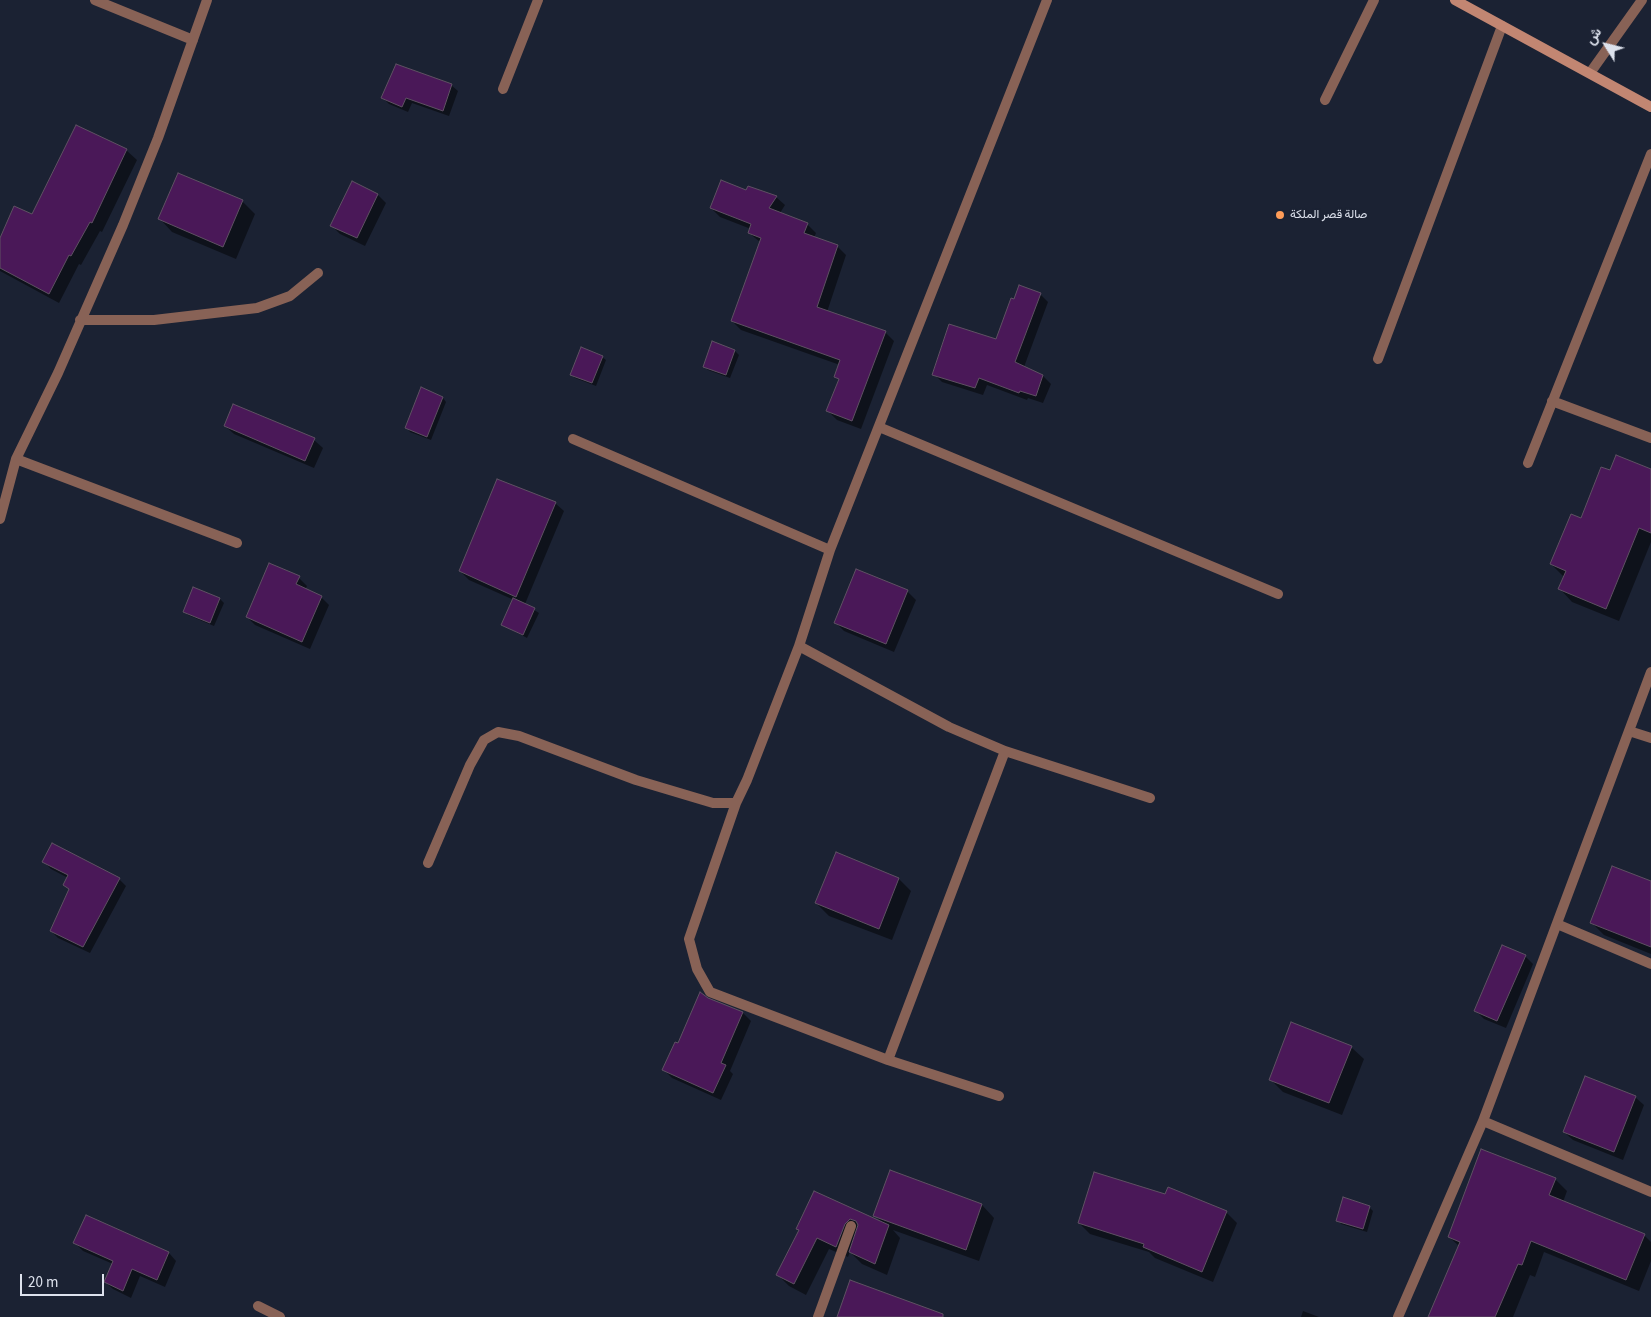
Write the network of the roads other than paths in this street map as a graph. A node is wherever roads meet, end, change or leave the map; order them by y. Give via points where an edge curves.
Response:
1 (95, 0) edge
2 (207, 0) edge
3 (538, 0) edge
4 (1047, 0) edge
5 (1374, 0) edge
6 (1455, 0) edge
7 (1642, 0) edge
8 (1502, 26) junction
9 (193, 40) junction
10 (1590, 73) junction
11 (503, 89) dead end
12 (1325, 100) dead end
13 (1651, 107) edge
14 (1651, 154) edge
15 (318, 273) dead end
16 (80, 320) junction
17 (1378, 359) dead end
18 (1552, 402) junction
19 (879, 427) junction
20 (1651, 438) edge
21 (573, 439) dead end
22 (16, 459) junction
23 (1528, 463) dead end
24 (0, 519) edge
25 (237, 543) dead end
26 (830, 550) junction
27 (1278, 594) dead end
28 (800, 646) junction
29 (1651, 672) edge
30 (1629, 731) junction
31 (1651, 738) edge
32 (1005, 751) junction
33 (1150, 798) dead end
34 (736, 803) junction
35 (428, 863) dead end
36 (1557, 924) junction
37 (1651, 964) edge
38 (888, 1060) junction
39 (998, 1096) dead end
40 (1482, 1121) junction
41 (1651, 1192) edge
42 (851, 1226) dead end
43 (258, 1306) dead end
44 (280, 1317) edge
45 (818, 1317) edge
46 (1398, 1317) edge

1 - 9 street
2 - 9 street
3 - 11 street
4 - 19 street
5 - 12 street
6 - 8 main road
7 - 10 street
8 - 10 main road
8 - 17 street
9 - 16 street via 123,225
10 - 13 main road
14 - 18 street
15 - 16 street via 290,296 257,308 154,320
16 - 22 street
18 - 20 street
18 - 23 street
19 - 26 street
19 - 27 street
21 - 26 street
22 - 24 street
22 - 25 street
26 - 28 street
28 - 32 street via 949,728
28 - 34 street
29 - 30 street
30 - 31 street
30 - 36 street
32 - 33 street
32 - 38 street
34 - 35 street via 713,803 636,780 519,736 498,732 484,740 470,765
34 - 38 street via 689,939 697,969 710,992
36 - 37 street
36 - 40 street
38 - 39 street
40 - 41 street
40 - 46 street
42 - 45 street
43 - 44 street

